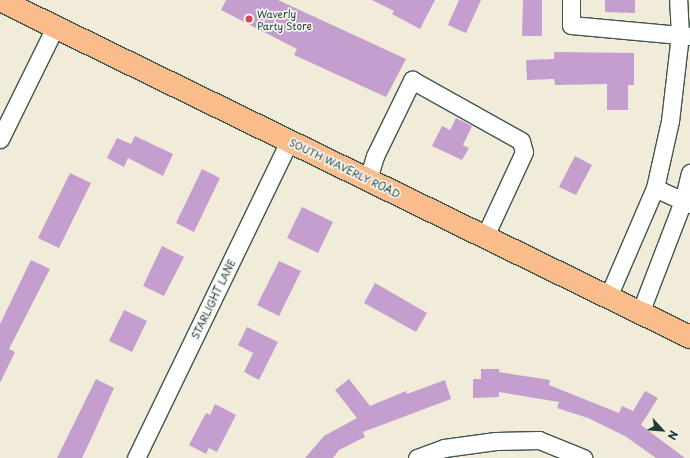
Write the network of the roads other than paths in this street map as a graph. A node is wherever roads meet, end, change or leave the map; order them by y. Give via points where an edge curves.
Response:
1 (0, 0) edge
2 (572, 0) edge
3 (678, 0) edge
4 (55, 27) junction
5 (685, 35) edge
6 (0, 139) edge
7 (290, 140) junction
8 (690, 173) edge
9 (368, 179) junction
10 (655, 188) junction
11 (687, 203) edge
12 (485, 236) junction
13 (608, 297) junction
14 (640, 313) junction
15 (690, 337) edge
16 (136, 458) edge
17 (417, 458) edge
18 (583, 458) edge

1 - 4 main road, SOUTH WAVERLY ROAD
2 - 5 street via 570,24
3 - 5 street
4 - 6 street
4 - 7 main road, SOUTH WAVERLY ROAD
5 - 10 street
7 - 9 main road, SOUTH WAVERLY ROAD
7 - 16 street, STARLIGHT LANE
8 - 11 street
9 - 12 main road, SOUTH WAVERLY ROAD
9 - 12 street via 375,156 412,80 521,141 524,152
10 - 11 street
10 - 13 street
11 - 14 street
12 - 13 main road, SOUTH WAVERLY ROAD
13 - 14 main road, SOUTH WAVERLY ROAD
14 - 15 main road, SOUTH WAVERLY ROAD
17 - 18 street via 444,448 496,441 539,440

